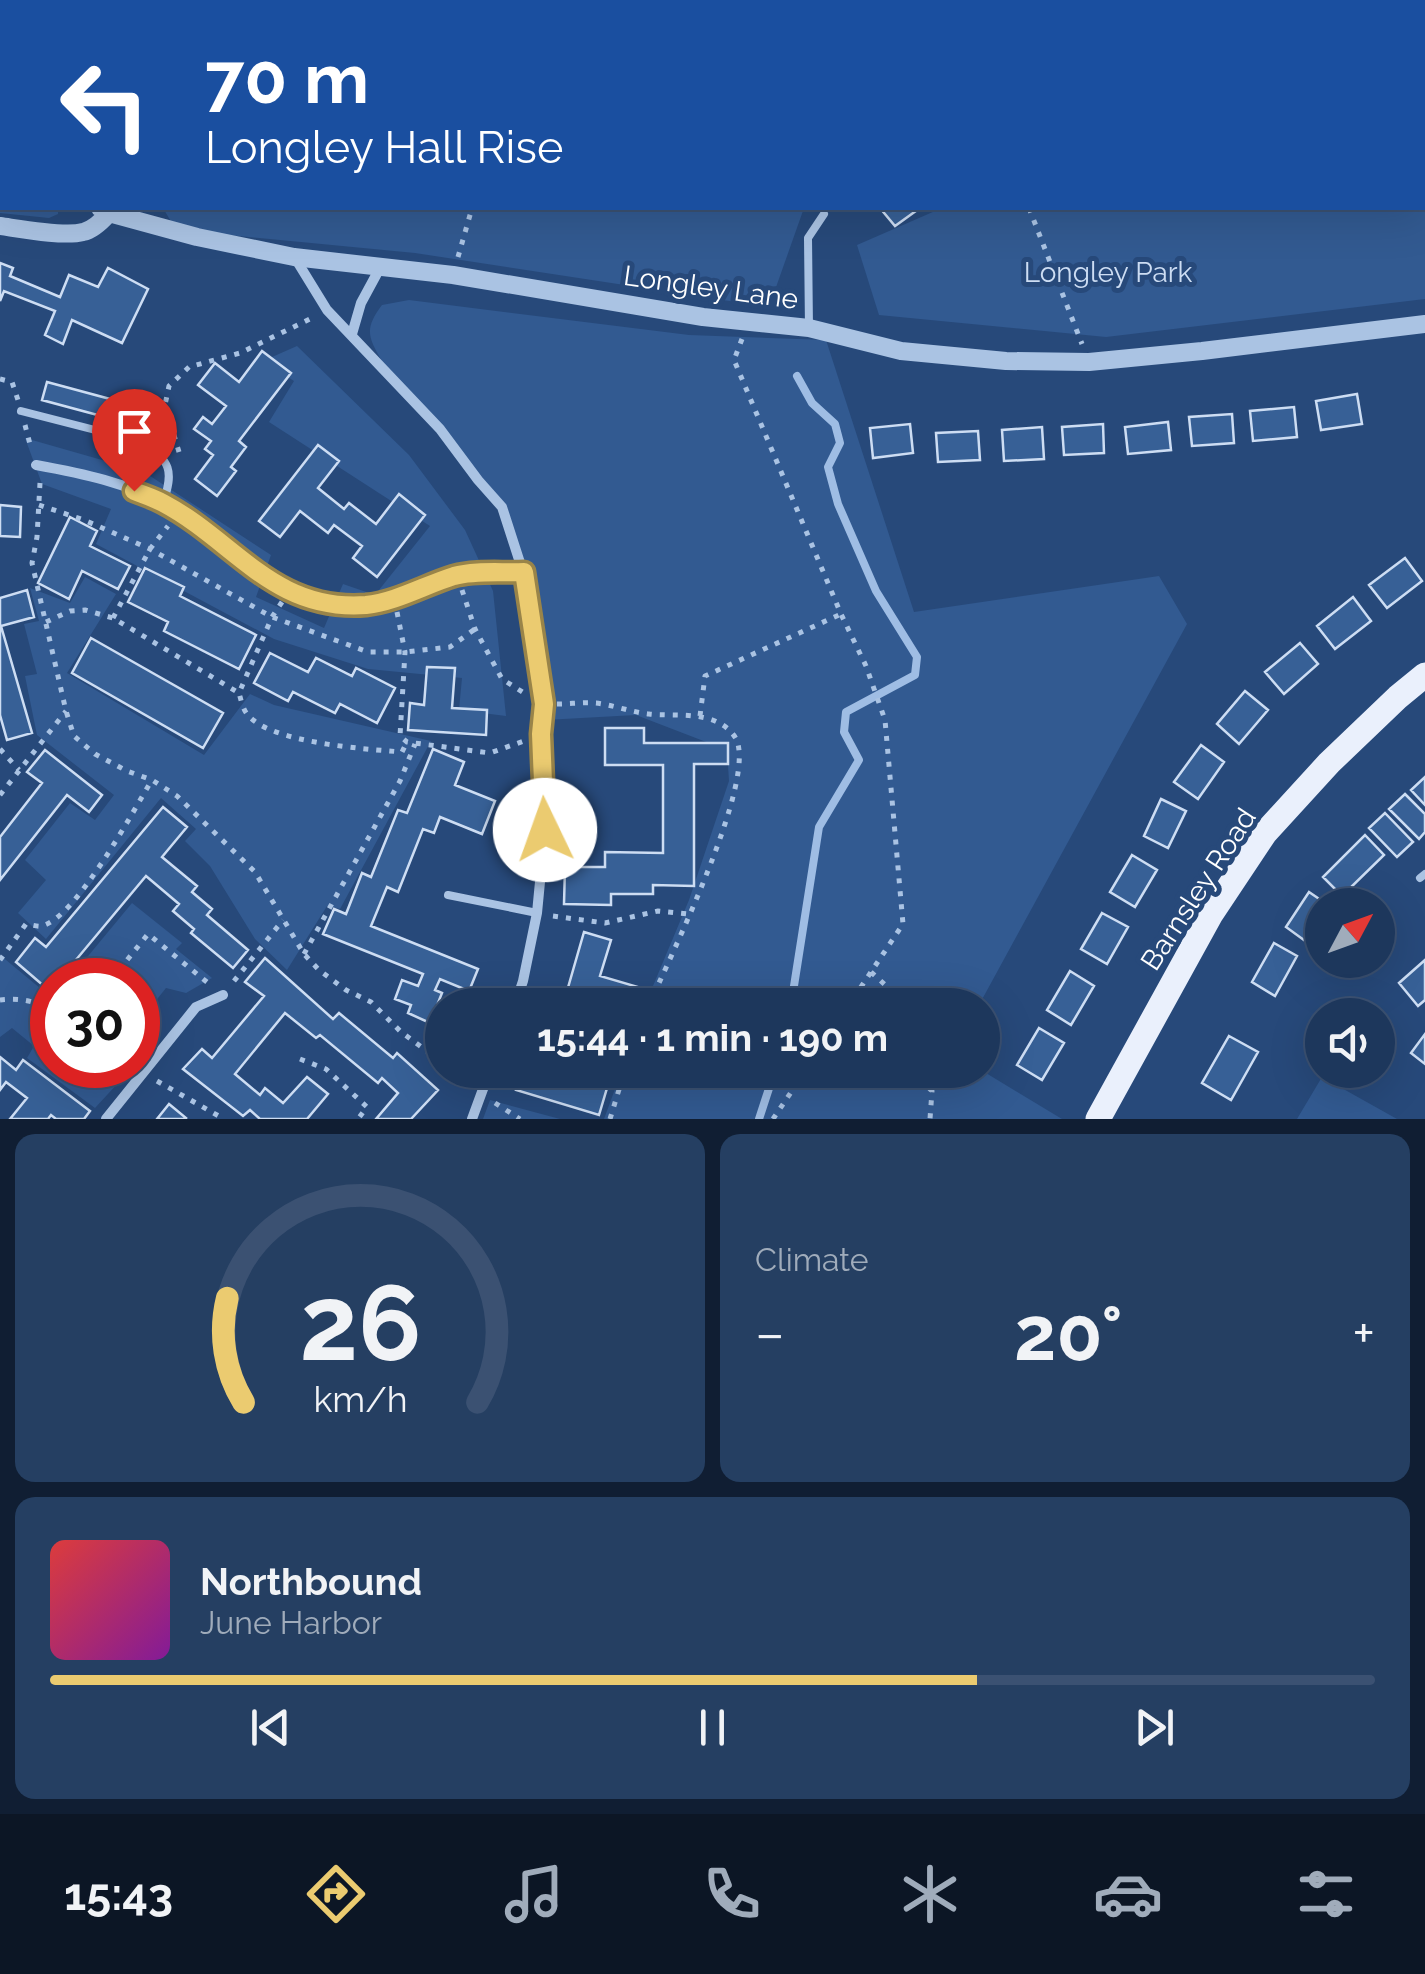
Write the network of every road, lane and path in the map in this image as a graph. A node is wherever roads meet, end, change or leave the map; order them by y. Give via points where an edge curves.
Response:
1 (106, 210) edge
2 (110, 210) edge
3 (471, 210) edge
4 (1029, 210) edge
5 (824, 214) dead end
6 (0, 226) edge
7 (294, 257) junction
8 (381, 265) junction
9 (452, 275) junction
10 (328, 310) junction
11 (749, 322) junction
12 (1425, 324) edge
13 (809, 328) junction
14 (352, 334) junction
15 (1089, 362) junction
16 (0, 379) edge
17 (21, 411) junction
18 (36, 466) junction
19 (183, 466) dead end
20 (163, 503) junction
21 (39, 505) junction
22 (179, 514) junction
23 (150, 548) junction
24 (524, 572) junction
25 (457, 575) junction
26 (288, 592) junction
27 (394, 597) junction
28 (840, 614) junction
29 (113, 618) junction
30 (272, 618) junction
31 (45, 623) junction
32 (475, 629) junction
33 (404, 652) junction
34 (1425, 676) edge
35 (239, 693) junction
36 (544, 704) junction
37 (66, 712) junction
38 (700, 716) junction
39 (541, 734) junction
40 (407, 742) junction
41 (415, 744) junction
42 (0, 750) edge
43 (19, 770) junction
44 (152, 780) junction
45 (0, 795) edge
46 (448, 896) dead end
47 (538, 914) junction
48 (688, 914) junction
49 (284, 918) junction
50 (304, 954) junction
51 (129, 958) edge
52 (0, 960) edge
53 (871, 972) junction
54 (520, 988) edge
55 (656, 988) edge
56 (860, 988) edge
57 (888, 988) edge
58 (224, 994) junction
59 (0, 1000) edge
60 (30, 1001) edge
61 (425, 1050) edge
62 (160, 1051) edge
63 (300, 1059) dead end
64 (160, 1083) edge
65 (121, 1088) edge
66 (130, 1088) edge
67 (483, 1088) edge
68 (619, 1088) edge
69 (794, 1088) edge
70 (929, 1088) edge
71 (482, 1091) junction
72 (126, 1093) junction
73 (106, 1119) edge
74 (224, 1119) edge
75 (358, 1119) edge
76 (472, 1119) edge
77 (520, 1119) edge
78 (610, 1119) edge
79 (774, 1119) edge
80 (930, 1119) edge
81 (1098, 1119) edge

1 - 6 street, Longley Lane via 84,232
2 - 7 street, Longley Lane
3 - 9 path
4 - 15 path
5 - 13 lane via 808,238
7 - 8 street, Longley Lane
7 - 10 street
8 - 9 street, Longley Lane
8 - 14 street
9 - 11 street, Longley Lane
10 - 14 street
10 - 19 path via 240,354 189,367 169,386 165,405
11 - 13 street, Longley Lane
11 - 28 path via 734,360
12 - 15 street, Longley Lane
13 - 15 street, Longley Lane via 902,351
14 - 24 street via 502,507
16 - 17 path via 12,382
17 - 18 path
17 - 20 lane via 156,451 171,479
18 - 20 street
18 - 21 path
20 - 22 street
21 - 23 path
21 - 31 path via 32,563
22 - 23 path
22 - 26 street
23 - 29 path
23 - 30 path
24 - 25 street
24 - 36 street
25 - 27 street
25 - 32 path
26 - 27 street via 339,605
26 - 30 path
27 - 33 path
28 - 38 path via 704,676
28 - 53 path via 885,720 903,924
29 - 31 path via 70,611
29 - 35 path
30 - 33 path via 368,652
30 - 35 path
31 - 37 path
32 - 33 path via 450,647
32 - 36 path via 502,679
33 - 40 path via 400,736
34 - 81 main road, Barnsley Road via 1329,763 1265,834 1211,914
35 - 40 path via 246,714 269,731 349,748 402,752
36 - 38 path via 597,703
36 - 39 street
37 - 43 path
37 - 44 path via 74,736 96,754
38 - 48 path via 722,725 740,751 724,830
39 - 41 path via 490,753
39 - 47 street via 545,830
40 - 41 path
41 - 50 path
42 - 43 path
43 - 45 path
44 - 49 path via 255,872
44 - 52 path via 85,888 58,918 40,927 26,924
46 - 47 lane
47 - 48 path via 605,923 658,912
47 - 54 street
48 - 55 path
49 - 50 path
49 - 58 path
50 - 61 path
51 - 58 path via 148,934
53 - 56 path
53 - 57 path
58 - 62 street via 196,1007
59 - 60 path
63 - 75 path via 326,1069 367,1106
64 - 74 path
65 - 72 path
66 - 72 street
67 - 71 street
68 - 78 path
69 - 79 path
70 - 80 path
71 - 76 street
71 - 77 path
72 - 73 street

